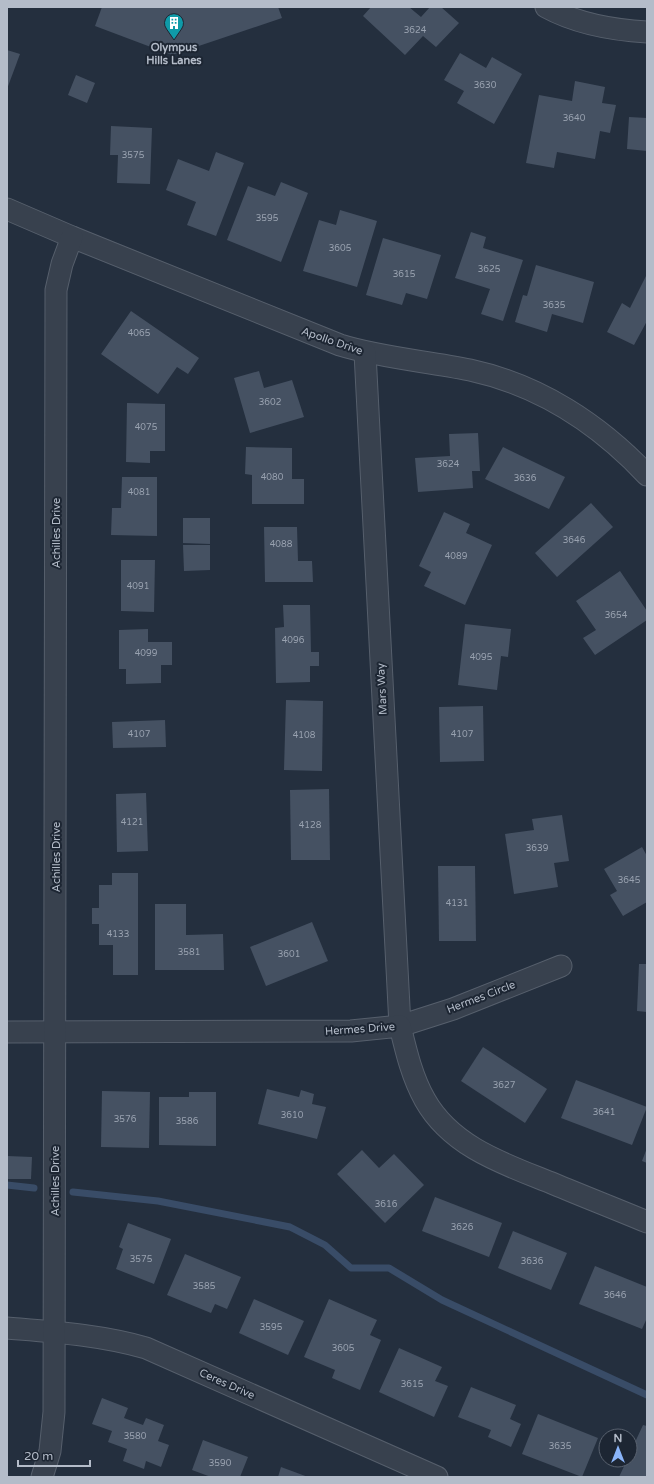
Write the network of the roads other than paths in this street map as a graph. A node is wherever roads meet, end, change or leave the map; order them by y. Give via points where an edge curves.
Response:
1 (546, 7) edge
2 (647, 32) edge
3 (7, 209) edge
4 (72, 237) junction
5 (365, 353) junction
6 (647, 475) edge
7 (561, 966) dead end
8 (400, 1026) junction
9 (7, 1032) edge
10 (56, 1032) junction
11 (647, 1222) edge
12 (7, 1328) edge
13 (55, 1332) junction
14 (408, 1471) edge
15 (42, 1477) edge
16 (437, 1477) edge

1 - 2 street via 589,24
3 - 4 street, Apollo Drive
4 - 5 street, Apollo Drive via 316,336
4 - 10 street, Achilles Drive via 56,290
5 - 6 street, Apollo Drive via 468,370 531,390 599,431
5 - 8 street, Mars Way
7 - 8 street, Hermes Circle via 453,1009
8 - 10 street, Hermes Drive via 351,1031
8 - 11 street, Hermes Drive via 411,1069 426,1101 436,1116 462,1141 492,1158
9 - 10 street, Hermes Drive
10 - 13 street, Achilles Drive
12 - 13 street, Ceres Drive
13 - 14 street, Ceres Drive via 146,1348
13 - 15 street, Achilles Drive via 54,1425
14 - 16 street, Ceres Drive

